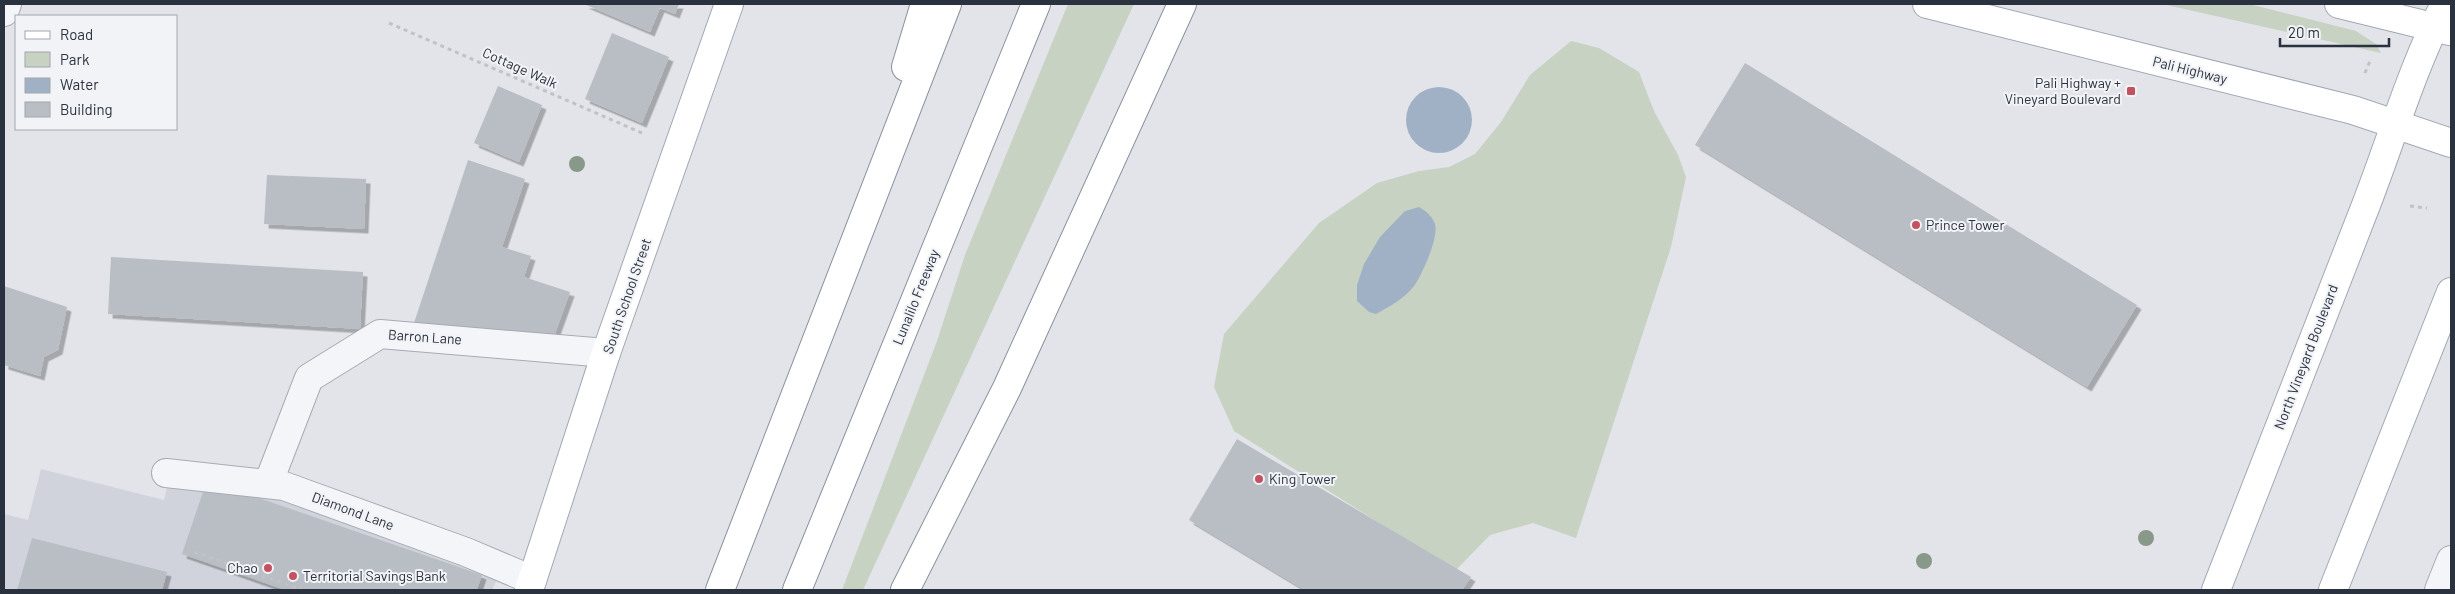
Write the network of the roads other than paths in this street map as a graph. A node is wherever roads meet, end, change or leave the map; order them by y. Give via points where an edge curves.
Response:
1 (7, 4) edge
2 (729, 4) edge
3 (924, 4) edge
4 (948, 4) edge
5 (1036, 4) edge
6 (1927, 4) edge
7 (2339, 4) edge
8 (1183, 9) edge
9 (4, 12) edge
10 (2443, 21) edge
11 (2394, 123) junction
12 (2451, 143) edge
13 (846, 268) junction
14 (2451, 292) edge
15 (606, 353) junction
16 (166, 473) dead end
17 (268, 484) junction
18 (2451, 560) edge
19 (531, 585) edge
20 (720, 590) edge
21 (797, 590) edge
22 (905, 590) edge
23 (2216, 590) edge
24 (2333, 590) edge
25 (2439, 590) edge

1 - 9 street
2 - 15 main road, South School Street
3 - 13 main road
4 - 13 main road
5 - 21 main road, Lunalilo Freeway
6 - 11 main road, Pali Highway
7 - 10 main road
8 - 22 main road via 1007,388
10 - 11 main road, North Vineyard Boulevard
11 - 12 main road, Pali Highway
11 - 23 main road, North Vineyard Boulevard via 2368,199
13 - 20 main road
14 - 24 main road
15 - 17 street, Barron Lane via 380,334 309,378
15 - 19 main road, South School Street
16 - 17 street, Diamond Lane
17 - 19 street, Diamond Lane via 284,486 466,552
18 - 25 street

